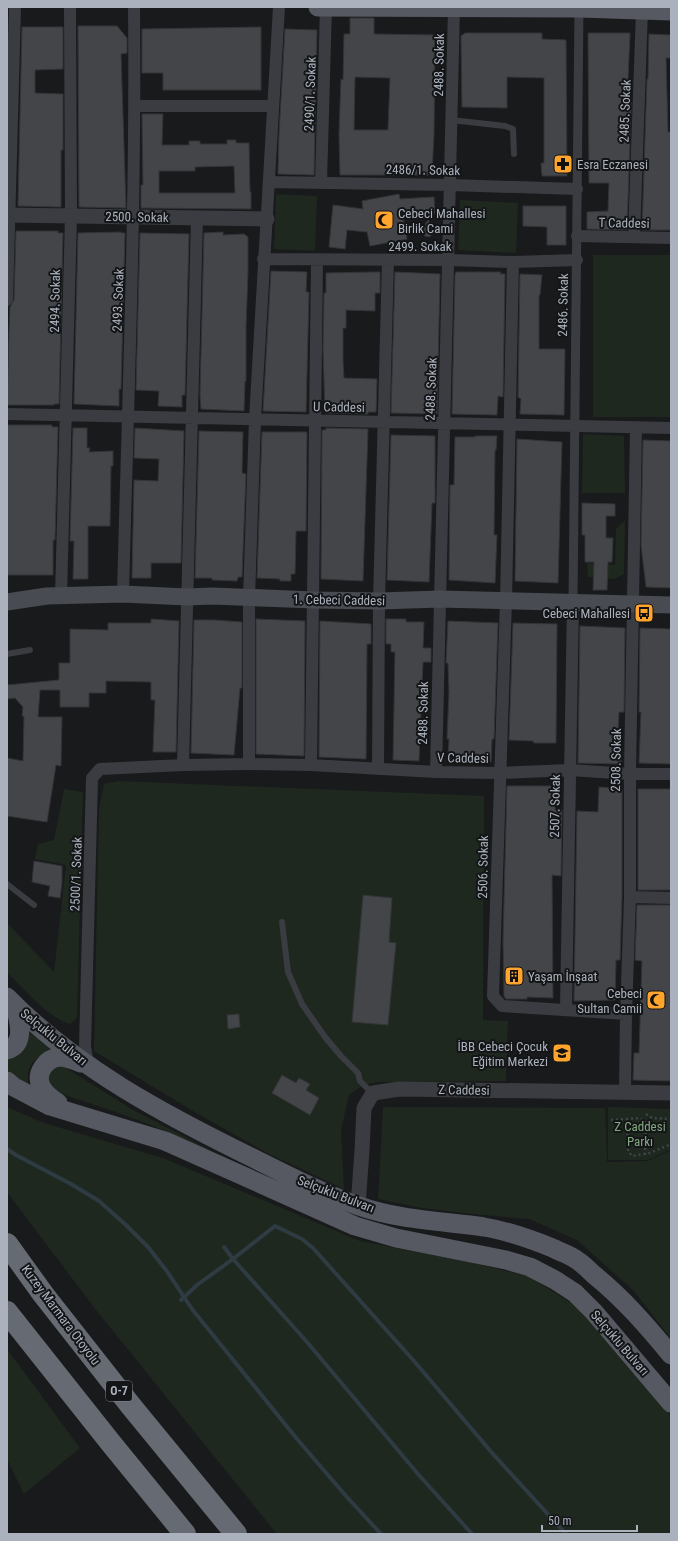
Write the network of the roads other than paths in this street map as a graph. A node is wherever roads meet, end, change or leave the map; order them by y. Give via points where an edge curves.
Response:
1 (15, 7) edge
2 (70, 7) edge
3 (134, 7) edge
4 (279, 7) edge
5 (318, 7) edge
6 (326, 7) edge
7 (454, 7) edge
8 (579, 8) junction
9 (642, 10) junction
10 (671, 11) edge
11 (135, 106) junction
12 (273, 106) junction
13 (452, 120) junction
14 (514, 154) dead end
15 (269, 182) junction
16 (321, 182) junction
17 (450, 185) junction
18 (577, 189) junction
19 (8, 215) edge
20 (71, 216) junction
21 (134, 217) junction
22 (197, 218) junction
23 (267, 219) junction
24 (577, 236) junction
25 (634, 237) junction
26 (671, 238) edge
27 (263, 259) junction
28 (317, 260) junction
29 (388, 260) junction
30 (449, 260) junction
31 (576, 260) junction
32 (514, 262) junction
33 (7, 300) edge
34 (7, 414) edge
35 (66, 415) junction
36 (128, 416) junction
37 (192, 418) junction
38 (255, 419) junction
39 (314, 420) junction
40 (384, 422) junction
41 (444, 423) junction
42 (510, 425) junction
43 (575, 426) junction
44 (636, 428) junction
45 (671, 428) edge
46 (123, 594) junction
47 (61, 596) junction
48 (187, 597) junction
49 (249, 598) junction
50 (440, 599) junction
51 (314, 600) junction
52 (379, 601) junction
53 (506, 601) junction
54 (7, 602) edge
55 (573, 602) junction
56 (633, 604) junction
57 (671, 605) edge
58 (30, 650) dead end
59 (7, 654) edge
60 (249, 764) junction
61 (183, 765) junction
62 (311, 765) junction
63 (378, 770) junction
64 (570, 770) junction
65 (436, 772) junction
66 (499, 773) junction
67 (630, 774) junction
68 (671, 774) edge
69 (7, 884) edge
70 (630, 897) junction
71 (671, 898) edge
72 (34, 905) dead end
73 (282, 922) dead end
74 (11, 1001) edge
75 (566, 1010) junction
76 (626, 1014) junction
77 (7, 1050) edge
78 (88, 1066) junction
79 (7, 1081) edge
80 (625, 1092) junction
81 (373, 1093) junction
82 (671, 1093) edge
83 (69, 1112) junction
84 (358, 1206) junction
85 (7, 1244) edge
86 (7, 1312) edge
87 (671, 1355) edge
88 (671, 1403) edge
89 (185, 1534) edge
90 (236, 1534) edge

1 - 19 street
2 - 20 street, 2494. Sokak
3 - 11 street, 2493. Sokak
4 - 12 street
5 - 6 main road
6 - 7 main road
6 - 16 street, 2490/1. Sokak
7 - 8 main road
7 - 13 street, 2488. Sokak
8 - 9 main road
8 - 18 street, 2486. Sokak
9 - 10 main road
9 - 25 street, 2485. Sokak
11 - 12 street
11 - 21 street, 2493. Sokak
12 - 15 street
13 - 14 lane via 513,129
13 - 17 street, 2488. Sokak
15 - 16 street, 2486/1. Sokak
15 - 23 street
16 - 17 street, 2486/1. Sokak
17 - 18 street, 2486/1. Sokak
17 - 30 street, 2488. Sokak
18 - 24 street, 2486. Sokak
19 - 20 street, 2500. Sokak
19 - 33 street
20 - 21 street, 2500. Sokak
20 - 35 street, 2494. Sokak
21 - 22 street, 2500. Sokak
21 - 36 street, 2493. Sokak
22 - 23 street, 2500. Sokak
22 - 37 street
23 - 27 street
24 - 25 street, T Caddesi
24 - 31 street, 2486. Sokak
25 - 26 street, T Caddesi
27 - 28 street, 2499. Sokak
27 - 38 street
28 - 29 street, 2499. Sokak
28 - 39 street
29 - 30 street, 2499. Sokak
29 - 40 street
30 - 32 street, 2499. Sokak
30 - 41 street, 2488. Sokak
31 - 32 street, 2499. Sokak
31 - 43 street, 2486. Sokak
32 - 42 street, 2506. Sokak
34 - 35 street, U Caddesi
35 - 36 street, U Caddesi
35 - 47 street, 2494. Sokak
36 - 37 street, U Caddesi
36 - 46 street, 2493. Sokak
37 - 38 street, U Caddesi
37 - 48 street
38 - 39 street, U Caddesi
38 - 49 street
39 - 40 street, U Caddesi
39 - 51 street
40 - 41 street, U Caddesi
40 - 52 street
41 - 42 street, U Caddesi
41 - 50 street, 2488. Sokak
42 - 43 street, U Caddesi
42 - 53 street, 2506. Sokak
43 - 44 street, U Caddesi
43 - 55 street, 2486. Sokak
44 - 45 street, U Caddesi
44 - 56 street, 2508. Sokak
46 - 47 main road, 1. Cebeci Caddesi
46 - 48 main road, 1. Cebeci Caddesi
47 - 54 main road, 1. Cebeci Caddesi
48 - 49 main road, 1. Cebeci Caddesi
48 - 61 street
49 - 51 main road, 1. Cebeci Caddesi
49 - 60 street
50 - 52 main road, 1. Cebeci Caddesi
50 - 53 main road, 1. Cebeci Caddesi
50 - 65 street, 2488. Sokak
51 - 52 main road, 1. Cebeci Caddesi
51 - 62 street
52 - 63 street
53 - 55 main road, 1. Cebeci Caddesi
53 - 66 street, 2506. Sokak
55 - 56 main road, 1. Cebeci Caddesi
55 - 64 street, 2507. Sokak
56 - 57 main road, 1. Cebeci Caddesi
56 - 67 street, 2508. Sokak
58 - 59 lane
60 - 61 street, V Caddesi
60 - 62 street, V Caddesi
61 - 78 street, 2500/1. Sokak via 100,770 92,778 85,1046
62 - 63 street, V Caddesi
63 - 65 street, V Caddesi
64 - 66 street, V Caddesi
64 - 67 street, V Caddesi
64 - 75 street, 2507. Sokak
65 - 66 street, V Caddesi
66 - 75 street, 2506. Sokak via 493,996 502,1006
67 - 68 street, V Caddesi
67 - 70 street, 2508. Sokak
69 - 72 lane
70 - 71 street
70 - 76 street, 2508. Sokak
73 - 81 lane via 288,972 302,1004 325,1037 358,1073 360,1081
74 - 77 main road via 19,1022 20,1033 17,1042
74 - 78 main road, Selçuklu Bulvarı via 49,1036
75 - 76 street, 2506. Sokak
76 - 80 street, 2508. Sokak
78 - 83 main road via 62,1057 54,1058 41,1069 41,1086
78 - 84 main road, Selçuklu Bulvarı via 209,1136 300,1181
79 - 83 main road, Selçuklu Bulvarı via 50,1106
80 - 81 street, Z Caddesi via 399,1089
80 - 82 street, Z Caddesi
81 - 84 street via 364,1108
83 - 88 main road, Selçuklu Bulvarı via 165,1141 355,1226 396,1238 530,1267 575,1293
84 - 87 main road, Selçuklu Bulvarı via 411,1218 487,1227 533,1240 572,1257 606,1284 643,1320
85 - 90 highway, Kuzey Marmara Otoyolu / O-7 via 131,1406
86 - 89 highway

